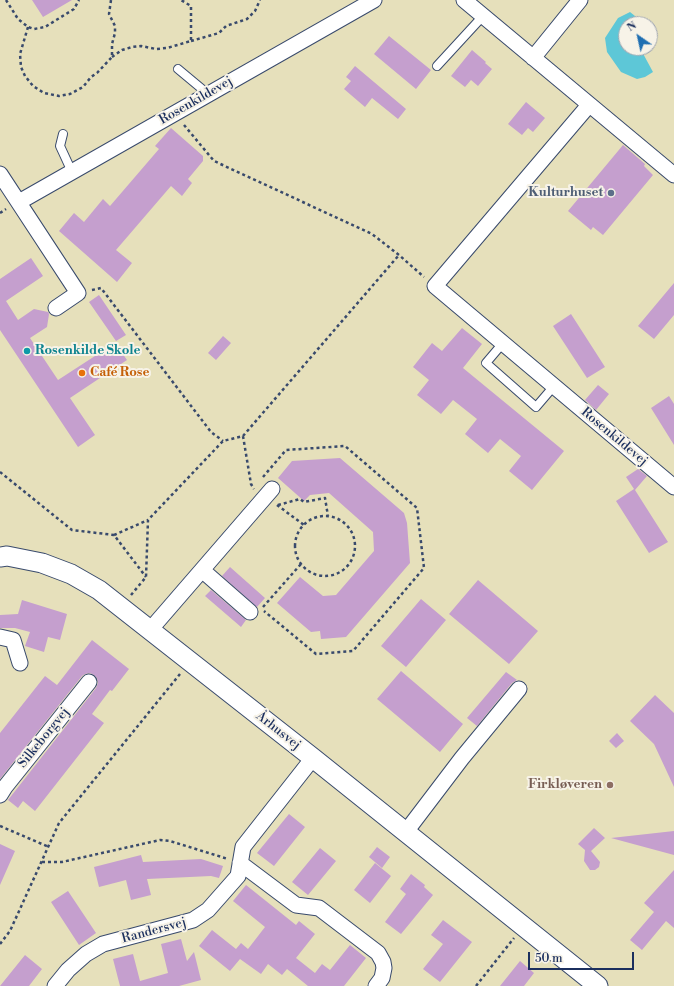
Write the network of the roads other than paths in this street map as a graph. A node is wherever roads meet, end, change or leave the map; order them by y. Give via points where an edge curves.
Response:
1 (374, 0) edge
2 (464, 0) edge
3 (580, 0) edge
4 (483, 16) junction
5 (533, 58) junction
6 (437, 66) dead end
7 (178, 69) dead end
8 (208, 94) junction
9 (589, 105) junction
10 (63, 134) dead end
11 (72, 172) junction
12 (0, 174) edge
13 (674, 175) edge
14 (19, 202) junction
15 (56, 308) dead end
16 (503, 343) junction
17 (554, 386) junction
18 (674, 487) edge
19 (262, 489) road end
20 (0, 556) edge
21 (202, 570) junction
22 (250, 612) dead end
23 (150, 630) junction
24 (0, 637) edge
25 (20, 663) dead end
26 (89, 682) dead end
27 (519, 689) dead end
28 (313, 758) junction
29 (0, 795) edge
30 (405, 833) junction
31 (240, 863) junction
32 (55, 986) edge
33 (376, 986) edge
34 (598, 986) edge

1 - 8 street, Rosenkildevej
2 - 4 street
3 - 5 street
4 - 5 street
4 - 6 lane
5 - 9 street
7 - 8 lane
8 - 11 street, Rosenkildevej
9 - 13 street
9 - 16 street, Rosenkildevej via 435,286
10 - 11 lane via 60,146
11 - 14 street, Rosenkildevej
12 - 14 street
14 - 15 street via 78,293
16 - 17 street, Rosenkildevej
16 - 17 lane via 486,364 536,407
17 - 18 street, Rosenkildevej
19 - 21 street
20 - 23 street, Århusvej via 42,563 71,574 99,590
21 - 22 street
21 - 23 street
23 - 28 street, Århusvej
24 - 25 street via 13,640
26 - 29 street, Silkeborgvej
27 - 30 street
28 - 30 street, Århusvej
28 - 31 street, Randersvej via 243,848
30 - 34 street, Århusvej
31 - 32 street, Randersvej via 238,876 208,910 193,920 103,944 86,954
31 - 33 street via 296,905 319,908 378,953 384,968 382,978

